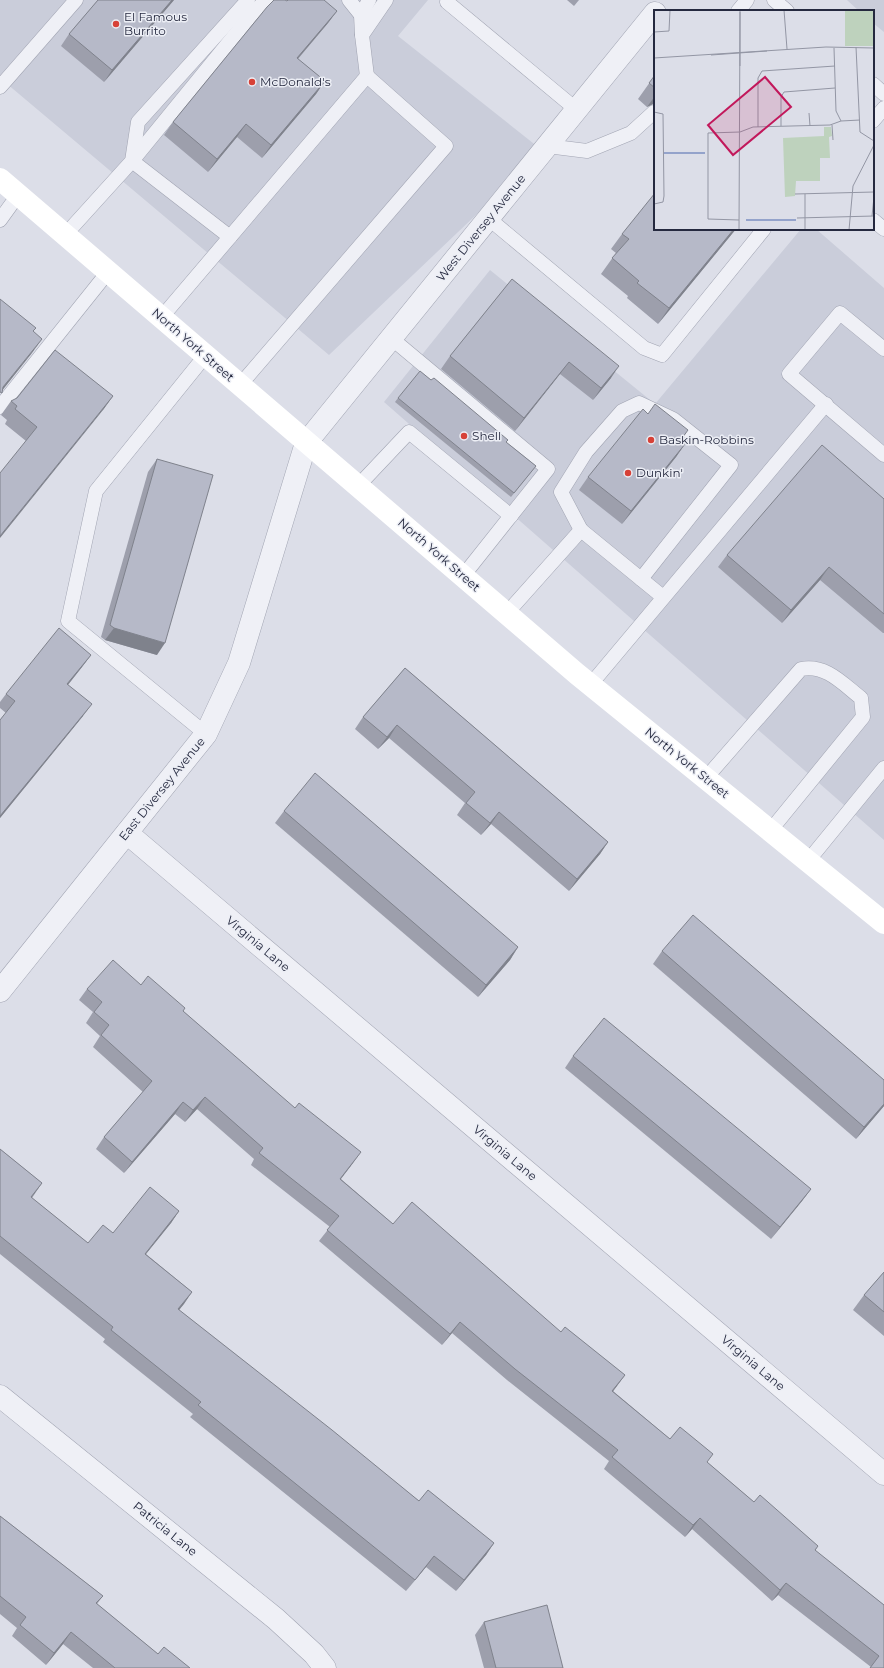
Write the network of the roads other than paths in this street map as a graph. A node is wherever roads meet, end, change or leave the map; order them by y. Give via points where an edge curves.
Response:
1 (76, 0) edge
2 (248, 0) edge
3 (266, 0) edge
4 (349, 0) edge
5 (369, 0) edge
6 (386, 0) edge
7 (665, 0) edge
8 (747, 0) edge
9 (774, 0) edge
10 (447, 2) dead end
11 (658, 10) edge
12 (739, 10) edge
13 (786, 10) edge
14 (654, 14) edge
15 (361, 15) junction
16 (362, 35) junction
17 (367, 76) junction
18 (874, 85) edge
19 (0, 87) edge
20 (884, 94) edge
21 (884, 108) edge
22 (577, 110) junction
23 (654, 112) edge
24 (874, 121) edge
25 (547, 146) junction
26 (132, 161) junction
27 (0, 179) edge
28 (18, 195) junction
29 (488, 218) junction
30 (0, 220) edge
31 (874, 221) edge
32 (884, 229) edge
33 (763, 230) edge
34 (65, 235) junction
35 (230, 237) junction
36 (108, 272) junction
37 (161, 318) junction
38 (391, 338) junction
39 (884, 349) edge
40 (206, 356) junction
41 (240, 385) junction
42 (826, 404) junction
43 (0, 407) edge
44 (306, 443) junction
45 (884, 455) edge
46 (358, 486) junction
47 (511, 516) junction
48 (581, 530) junction
49 (463, 576) junction
50 (640, 579) junction
51 (663, 597) junction
52 (507, 613) junction
53 (590, 684) junction
54 (206, 734) junction
55 (884, 768) edge
56 (706, 778) junction
57 (770, 831) junction
58 (126, 833) junction
59 (808, 861) junction
60 (883, 920) edge
61 (0, 991) edge
62 (0, 1396) edge
63 (884, 1474) edge
64 (325, 1668) edge

1 - 19 lane
2 - 26 lane via 138,122
3 - 26 lane
4 - 15 lane
5 - 15 lane
6 - 16 lane
7 - 11 street, West Diversey Avenue
8 - 12 lane
9 - 13 lane
10 - 22 lane
14 - 22 street, West Diversey Avenue
15 - 16 lane
16 - 17 lane
17 - 35 lane
17 - 41 lane via 446,146
18 - 20 lane
21 - 24 lane
22 - 25 street, West Diversey Avenue
23 - 25 lane via 630,133 587,151
25 - 29 street, West Diversey Avenue
26 - 34 lane
26 - 35 lane
27 - 28 main road, North York Street
28 - 30 lane
28 - 34 main road, North York Street
29 - 33 lane via 644,348 662,355
29 - 38 street, West Diversey Avenue
31 - 32 lane
34 - 36 main road, North York Street
35 - 37 lane
36 - 37 main road, North York Street
36 - 43 lane
37 - 40 main road, North York Street
38 - 44 street, West Diversey Avenue
38 - 47 lane via 548,470
39 - 42 lane via 840,313 789,374
40 - 41 main road, North York Street
40 - 54 lane via 96,491 68,621
41 - 44 main road, North York Street
42 - 45 lane
42 - 51 lane
44 - 46 main road, North York Street
44 - 54 street, East Diversey Avenue via 239,663
46 - 47 lane via 409,432
46 - 49 main road, North York Street
47 - 49 lane
48 - 50 lane
48 - 50 lane via 561,492 586,452 622,411 639,403 673,419 731,465
48 - 52 lane
49 - 52 main road, North York Street
50 - 51 lane
51 - 53 lane
52 - 53 main road, North York Street
53 - 56 main road, North York Street
54 - 58 street, East Diversey Avenue
55 - 59 lane
56 - 57 main road, North York Street
56 - 57 lane via 801,669 811,667 825,670 862,698 863,717
57 - 59 main road, North York Street
58 - 61 street, East Diversey Avenue
58 - 63 street, Virginia Lane
59 - 60 main road, North York Street
62 - 64 street, Patricia Lane via 276,1619 314,1654

